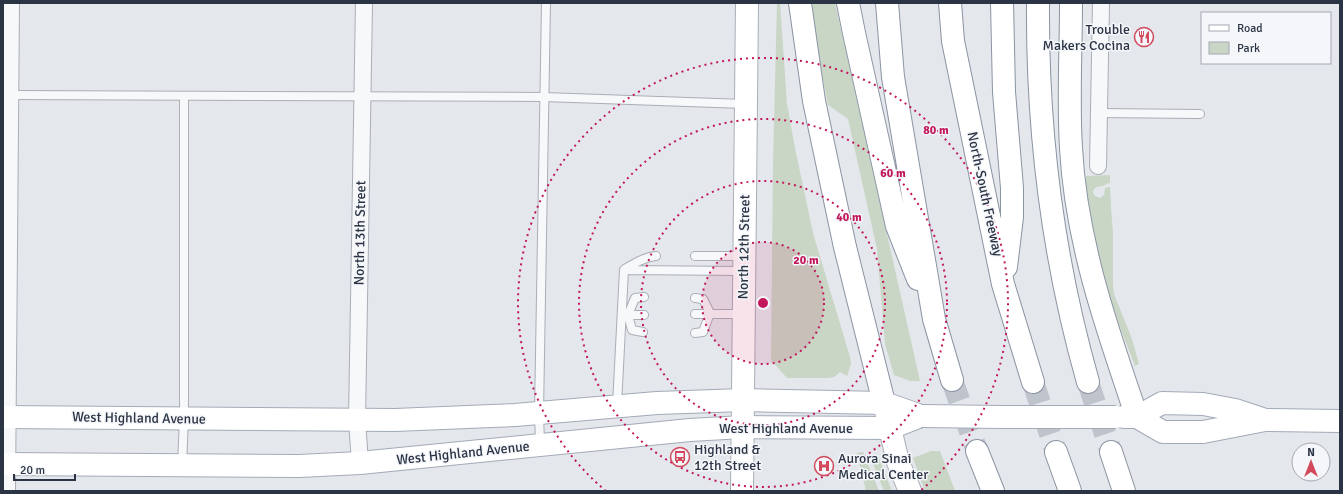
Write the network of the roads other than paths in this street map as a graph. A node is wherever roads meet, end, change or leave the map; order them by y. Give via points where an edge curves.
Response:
1 (11, 3) edge
2 (364, 3) edge
3 (546, 3) edge
4 (747, 3) edge
5 (800, 3) edge
6 (848, 3) edge
7 (887, 3) edge
8 (950, 3) edge
9 (1002, 3) edge
10 (1038, 3) edge
11 (1071, 3) edge
12 (1101, 3) edge
13 (10, 94) junction
14 (184, 96) junction
15 (362, 97) junction
16 (544, 97) junction
17 (746, 104) junction
18 (1099, 113) junction
19 (1200, 114) dead end
20 (1098, 166) dead end
21 (656, 256) dead end
22 (695, 256) dead end
23 (744, 263) junction
24 (624, 270) junction
25 (1003, 284) junction
26 (644, 297) dead end
27 (695, 298) dead end
28 (710, 313) junction
29 (695, 314) dead end
30 (744, 314) junction
31 (625, 315) junction
32 (644, 315) dead end
33 (934, 319) junction
34 (643, 332) dead end
35 (695, 333) dead end
36 (952, 380) tunnel mouth
37 (1033, 382) tunnel mouth
38 (1088, 382) tunnel mouth
39 (743, 400) junction
40 (884, 403) junction
41 (616, 406) junction
42 (539, 413) junction
43 (921, 416) junction
44 (5, 417) edge
45 (1127, 417) junction
46 (184, 418) junction
47 (357, 420) junction
48 (1265, 420) junction
49 (1340, 421) edge
50 (743, 427) junction
51 (890, 428) junction
52 (540, 445) junction
53 (977, 451) tunnel mouth
54 (1056, 452) tunnel mouth
55 (1111, 452) tunnel mouth
56 (360, 463) junction
57 (5, 464) edge
58 (182, 465) junction
59 (7, 491) edge
60 (742, 491) edge
61 (910, 491) edge
62 (993, 491) edge
63 (1070, 491) edge
64 (1124, 491) edge

1 - 13 street
2 - 15 street, North 13th Street
3 - 16 lane
4 - 17 main road, North 12th Street
5 - 40 main road via 814,101 844,247
6 - 33 main road via 897,226
7 - 33 main road via 893,77
8 - 25 main road, North-South Freeway via 953,41
9 - 25 main road via 1004,92 1012,188 1012,217
10 - 38 main road via 1040,92 1050,203 1065,295
11 - 45 main road via 1069,103 1075,190 1087,259
12 - 18 street
13 - 14 lane
13 - 44 street
14 - 15 lane
14 - 46 lane
15 - 16 lane
15 - 47 street, North 13th Street
16 - 17 lane
16 - 42 lane
17 - 23 main road, North 12th Street
18 - 19 lane
18 - 20 street
21 - 24 lane via 637,262
22 - 23 lane
23 - 24 lane
23 - 30 main road, North 12th Street
24 - 31 lane
25 - 37 main road, North-South Freeway
26 - 31 lane via 635,298
27 - 28 lane via 703,299
28 - 29 lane
28 - 30 lane
28 - 35 lane via 703,332
30 - 39 main road, North 12th Street
31 - 32 lane
31 - 34 lane via 632,330
31 - 41 lane
33 - 36 main road
39 - 40 main road, West Highland Avenue
39 - 41 main road, West Highland Avenue
39 - 50 main road, North 12th Street
40 - 43 main road, West Highland Avenue
40 - 51 main road
41 - 42 main road, West Highland Avenue
42 - 47 main road, West Highland Avenue
42 - 52 lane
43 - 45 main road, West Highland Avenue, bridge
43 - 51 main road, West Highland Avenue
44 - 46 main road, West Highland Avenue
44 - 57 street
45 - 48 main road, West Highland Avenue via 1163,432 1203,432
45 - 48 main road, West Highland Avenue via 1162,403 1203,404 1235,410
46 - 47 main road, West Highland Avenue
46 - 58 lane
47 - 56 street, North 13th Street
48 - 49 main road, West Highland Avenue
50 - 51 main road, West Highland Avenue
50 - 52 main road, West Highland Avenue
50 - 60 main road, North 12th Street
51 - 61 main road via 898,462
52 - 56 main road, West Highland Avenue
53 - 62 main road
54 - 63 main road
55 - 64 main road
56 - 58 main road, West Highland Avenue via 299,466
57 - 58 main road, West Highland Avenue
57 - 59 street

